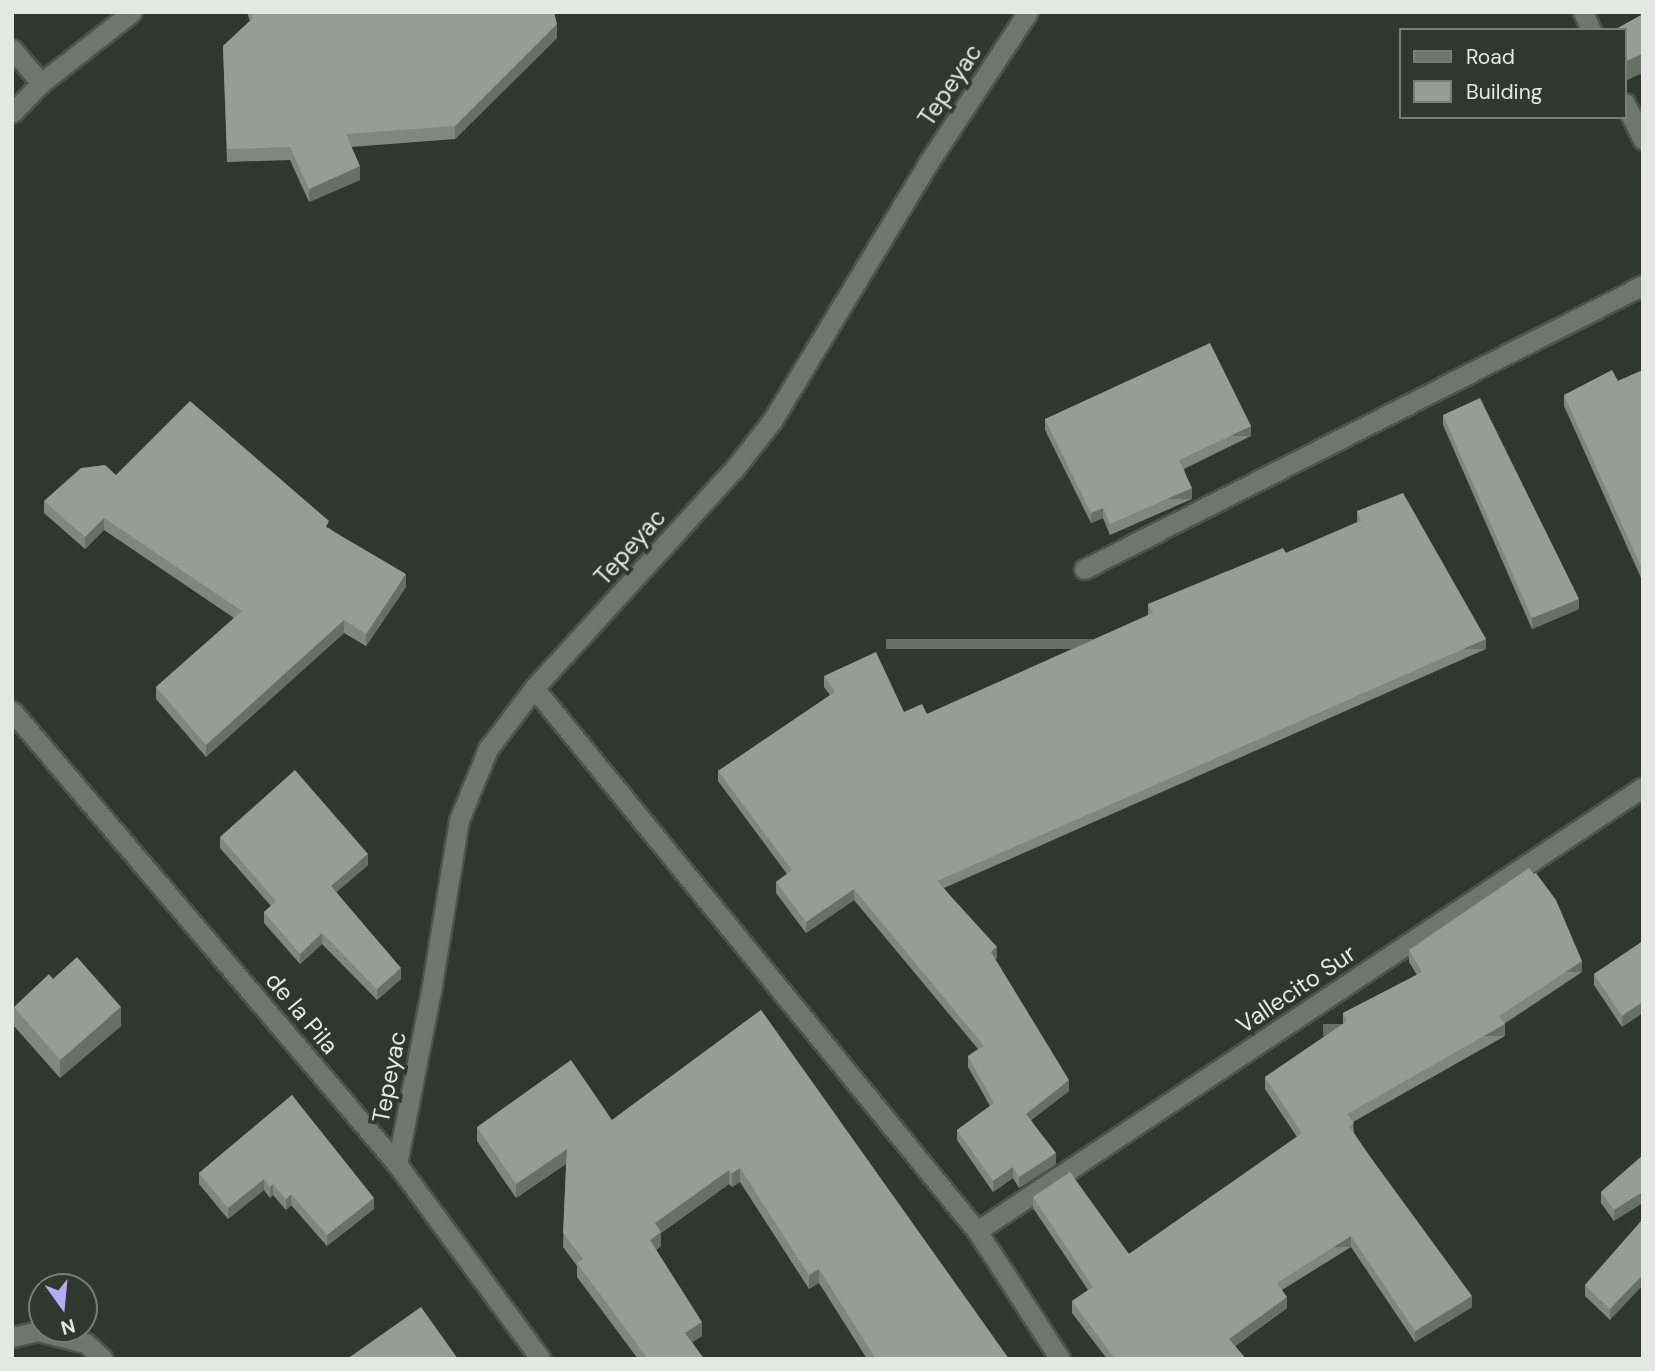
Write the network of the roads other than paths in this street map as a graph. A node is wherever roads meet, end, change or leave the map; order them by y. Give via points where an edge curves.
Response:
1 (132, 12) edge
2 (1028, 12) edge
3 (1583, 12) edge
4 (1590, 28) edge
5 (12, 49) edge
6 (41, 83) junction
7 (1627, 107) edge
8 (12, 113) edge
9 (1643, 140) edge
10 (1643, 285) edge
11 (1084, 569) dead end
12 (534, 688) junction
13 (12, 711) edge
14 (1643, 787) edge
15 (397, 1164) junction
16 (977, 1231) junction
17 (12, 1337) edge
18 (103, 1359) edge
19 (541, 1359) edge
20 (1060, 1359) edge

1 - 6 street
2 - 12 street, Tepeyac via 928,163 772,421 735,468
3 - 4 street
5 - 6 street
6 - 8 street
7 - 9 street
10 - 11 street
12 - 15 street, Tepeyac via 488,748 459,820
12 - 16 street
13 - 15 street, de la Pila
14 - 16 street, Vallecito Sur
15 - 19 street, de la Pila
16 - 20 street
17 - 18 street via 37,1331 86,1343

